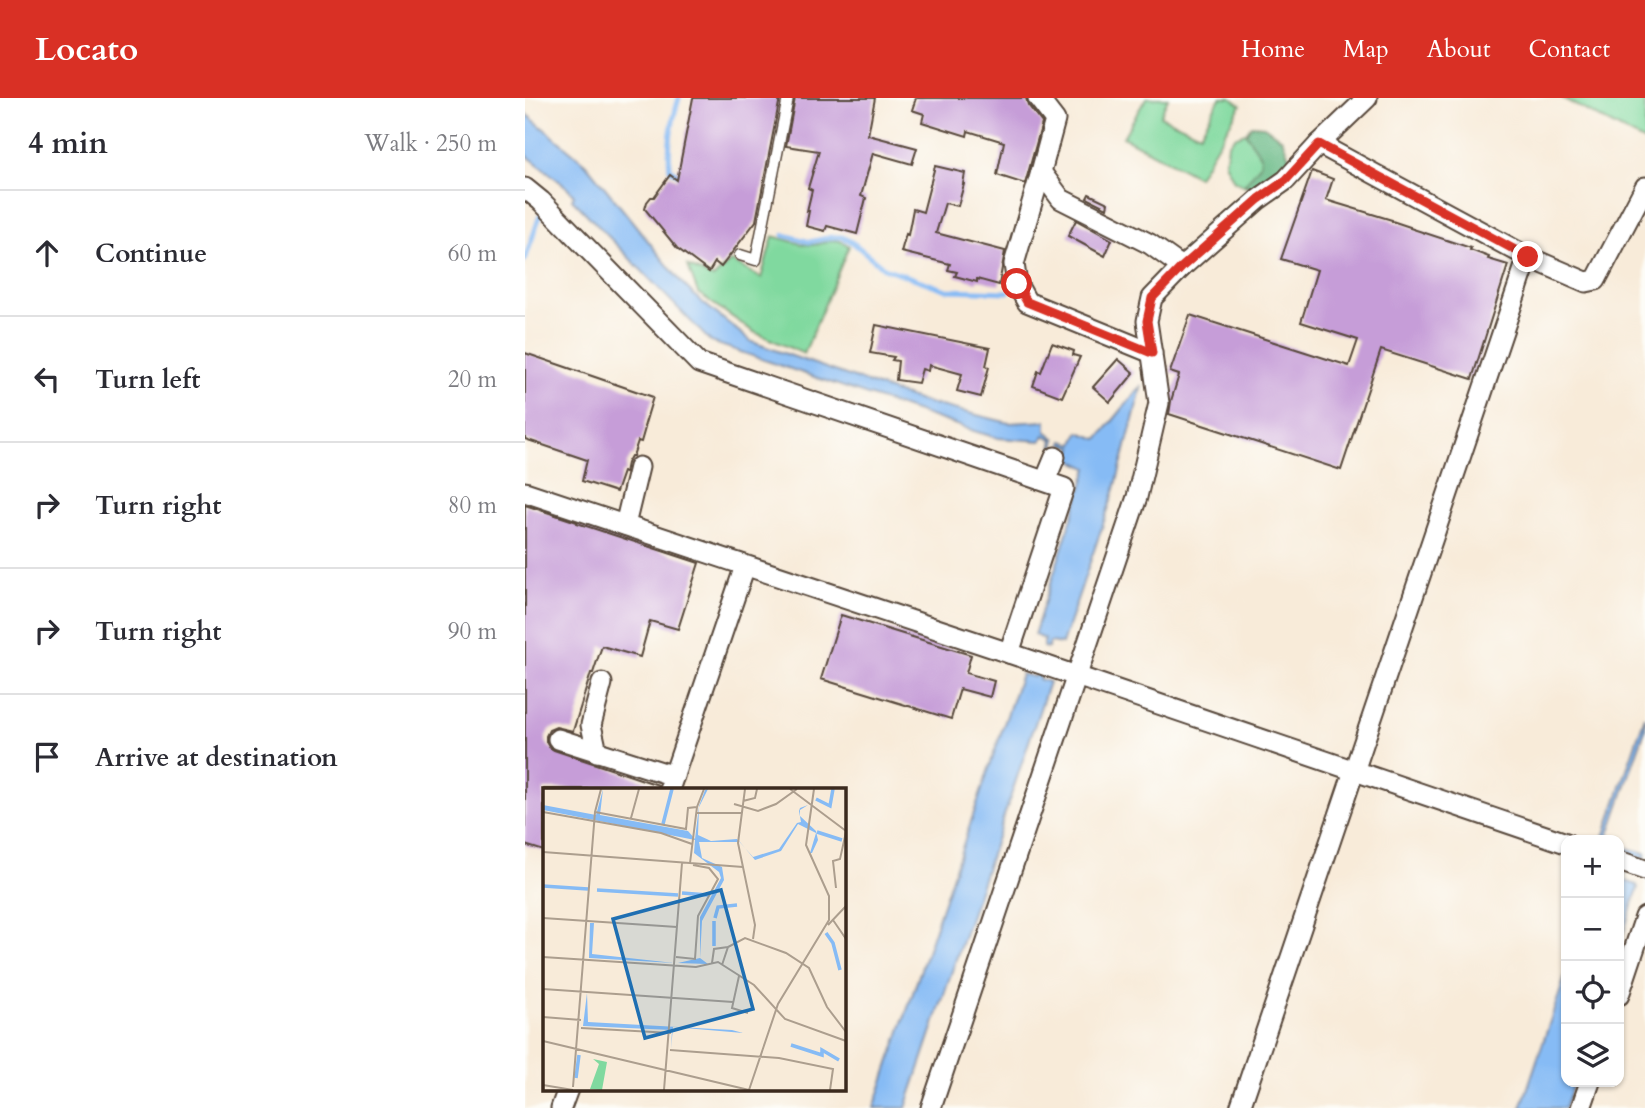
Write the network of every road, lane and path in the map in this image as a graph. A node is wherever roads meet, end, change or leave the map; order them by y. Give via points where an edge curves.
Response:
1 (788, 98) edge
2 (1038, 98) edge
3 (1367, 98) edge
4 (1319, 144) junction
5 (1041, 172) junction
6 (1645, 187) edge
7 (525, 188) edge
8 (740, 255) dead end
9 (1528, 257) junction
10 (1182, 267) junction
11 (1152, 353) junction
12 (1055, 457) dead end
13 (639, 467) dead end
14 (1045, 481) junction
15 (525, 492) edge
16 (625, 525) junction
17 (745, 566) junction
18 (1009, 653) junction
19 (1077, 676) junction
20 (602, 683) dead end
21 (558, 739) dead end
22 (597, 752) junction
23 (1353, 770) junction
24 (671, 783) edge
25 (1561, 841) edge
26 (1624, 863) edge
27 (1645, 870) edge
28 (1645, 917) edge
29 (1624, 981) edge
30 (1588, 1087) edge
31 (568, 1090) edge
32 (561, 1108) edge
33 (931, 1108) edge
34 (1240, 1108) edge
35 (1581, 1108) edge

1 - 8 lane via 756,260
2 - 5 street via 1055,120
3 - 4 street
4 - 9 street
4 - 10 street via 1286,180
5 - 10 street via 1061,199 1150,244
5 - 11 street via 1014,264 1017,284 1027,302
6 - 9 street via 1596,280 1585,282
7 - 14 street via 699,363
9 - 23 street
10 - 11 street via 1152,298 1147,321
11 - 19 street via 1159,403 1137,497
12 - 14 street
13 - 16 street
14 - 18 street via 1065,488
15 - 16 street
16 - 17 street
17 - 18 street
17 - 24 street
18 - 19 street
19 - 23 street
19 - 33 street
20 - 22 street via 591,725
21 - 22 street
22 - 24 street
23 - 25 street
23 - 34 street
26 - 27 street
28 - 29 street
30 - 35 street
31 - 32 street

